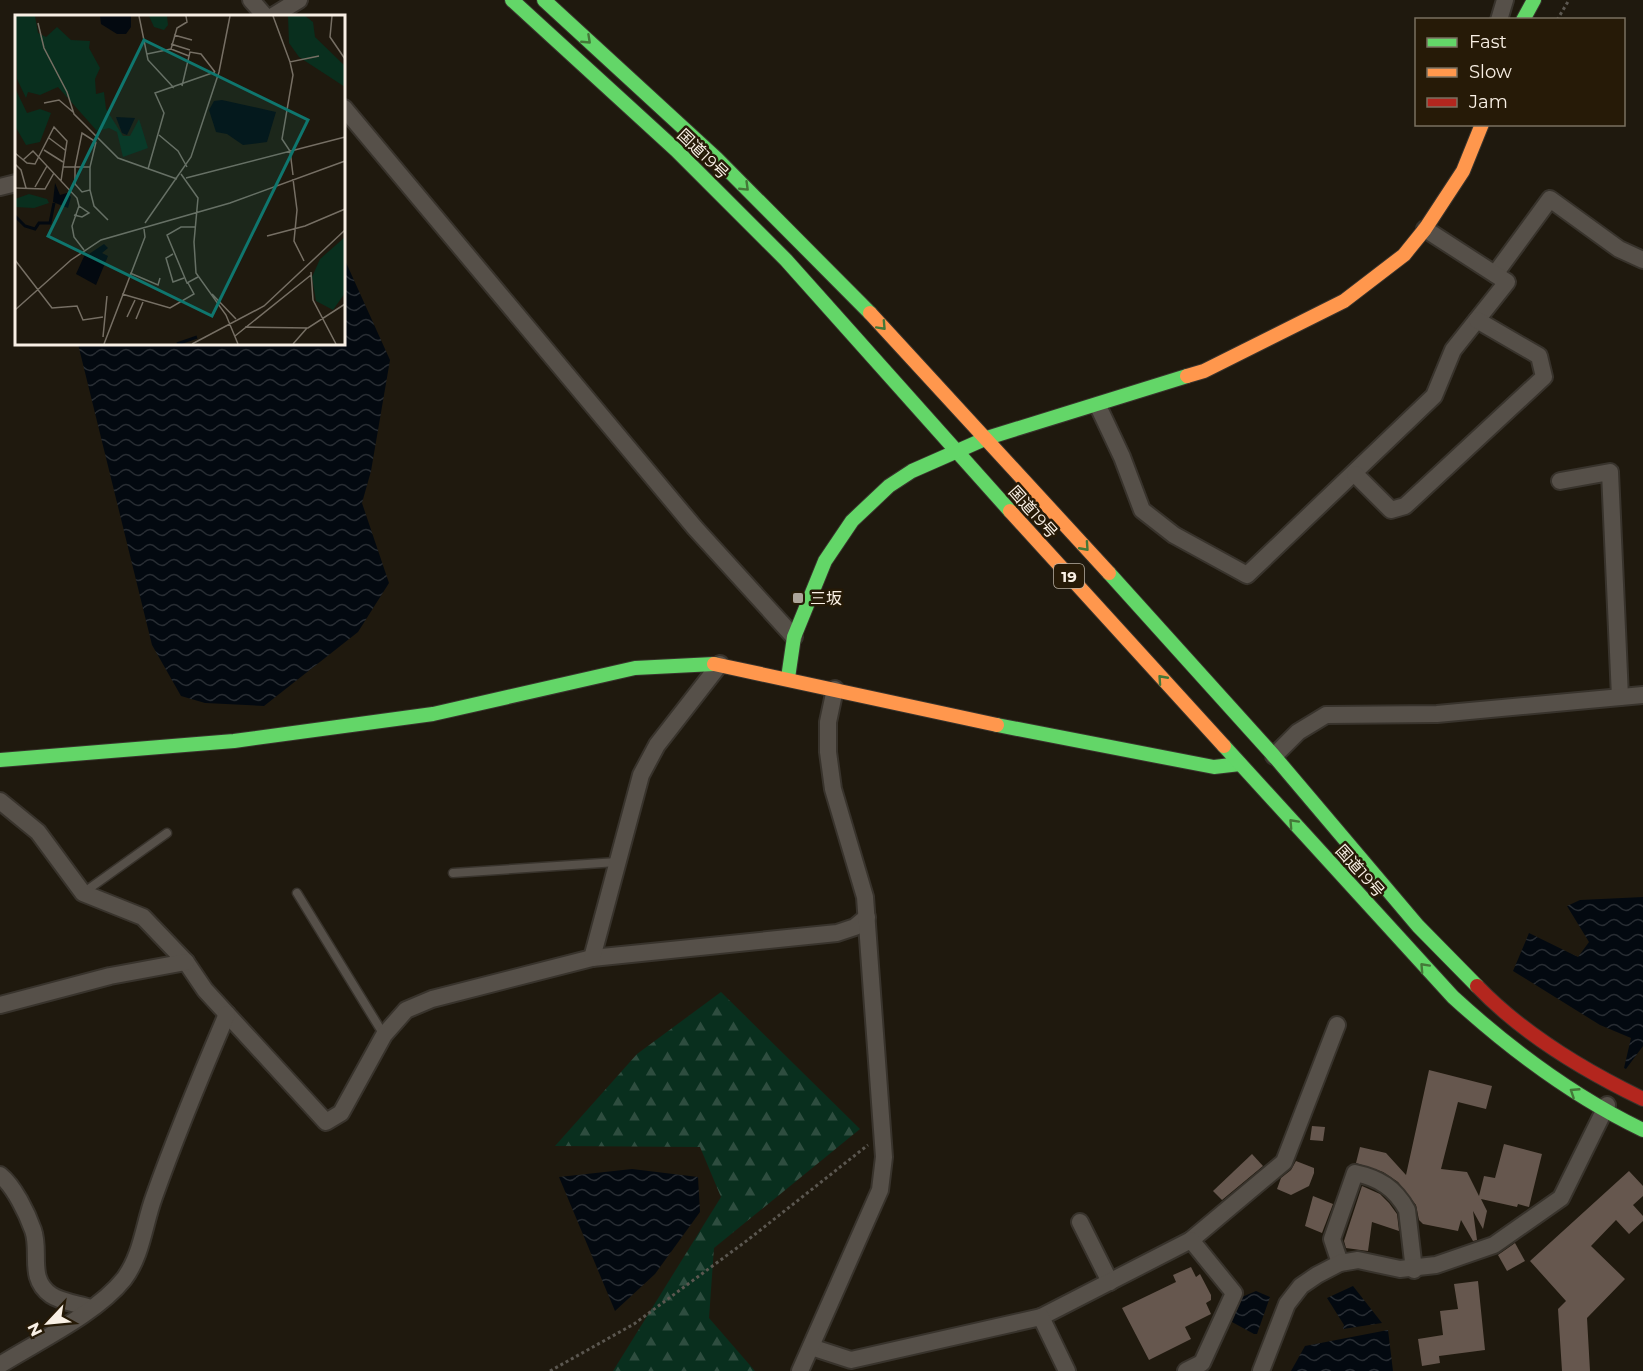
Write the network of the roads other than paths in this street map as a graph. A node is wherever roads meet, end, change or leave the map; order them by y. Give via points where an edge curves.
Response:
1 (251, 0) edge
2 (299, 0) edge
3 (512, 0) edge
4 (544, 0) edge
5 (1505, 0) edge
6 (1534, 0) edge
7 (264, 15) edge
8 (275, 15) edge
9 (1500, 18) edge
10 (1524, 18) edge
11 (345, 109) edge
12 (1481, 126) edge
13 (15, 183) edge
14 (0, 187) edge
15 (1425, 229) junction
16 (1643, 260) edge
17 (1495, 274) junction
18 (1477, 320) junction
19 (1098, 406) junction
20 (987, 438) junction
21 (955, 451) junction
22 (1355, 474) junction
23 (1560, 481) dead end
24 (794, 636) junction
25 (720, 664) junction
26 (788, 678) junction
27 (835, 689) junction
28 (1643, 695) edge
29 (1620, 697) junction
30 (1274, 756) junction
31 (0, 760) edge
32 (1240, 764) junction
33 (0, 801) edge
34 (166, 833) dead end
35 (617, 862) junction
36 (453, 873) dead end
37 (83, 893) junction
38 (297, 894) dead end
39 (867, 917) junction
40 (592, 958) junction
41 (186, 962) junction
42 (0, 1005) edge
43 (227, 1014) junction
44 (1336, 1025) dead end
45 (384, 1035) junction
46 (1616, 1086) junction
47 (1643, 1100) edge
48 (1604, 1111) junction
49 (1643, 1130) edge
50 (0, 1175) edge
51 (1080, 1222) dead end
52 (1191, 1240) junction
53 (1340, 1263) junction
54 (1414, 1270) junction
55 (1110, 1282) junction
56 (91, 1308) junction
57 (1041, 1317) junction
58 (811, 1347) junction
59 (0, 1365) edge
60 (850, 1365) edge
61 (800, 1371) edge
62 (1067, 1371) edge
63 (1186, 1371) edge
64 (1261, 1371) edge

1 - 7 street
2 - 8 street
3 - 21 main road, 国道19号 / 19 via 676,150 786,260
4 -> 20 main road, 国道19号 / 19 via 819,259
5 - 9 street
6 - 10 main road
11 - 24 street via 695,528
12 - 15 main road via 1463,171
13 - 14 street
15 - 17 street
15 - 19 main road via 1404,255 1344,301 1204,371
16 - 17 street via 1619,249 1550,199
17 - 18 street via 1507,282
18 - 22 street via 1453,350 1434,396
18 - 22 street via 1539,356 1544,377 1405,506 1390,510
19 - 20 main road
19 - 22 street via 1142,510 1174,536 1247,575
20 - 21 main road
20 -> 30 main road, 国道19号 / 19
21 - 24 main road via 889,486 852,521 825,561
32 -> 21 main road, 国道19号 / 19
23 - 29 street via 1610,472
24 - 26 main road
25 - 26 main road
25 - 31 main road via 635,668 433,714 234,741
25 - 35 street via 657,745 641,775
26 - 27 main road
27 - 32 main road via 1214,767
27 - 39 street via 828,722 833,789 865,897
28 - 29 street
29 - 30 street via 1437,714 1326,715 1298,732
30 - 46 main road, 国道19号 / 19 via 1418,926 1494,1004
48 -> 32 main road, 国道19号 / 19 via 1510,1048 1468,1011
33 - 37 street via 38,832
34 - 37 lane
35 - 36 lane
35 - 40 street
37 - 41 street via 143,917
38 - 45 lane
39 - 40 street via 855,927 837,933
39 - 58 street via 884,1157 880,1190
40 - 45 street via 432,999 406,1010
41 - 42 street via 110,976
41 - 43 street
43 - 45 street via 326,1122 341,1113
43 - 56 street via 187,1107 149,1211 141,1248 124,1278
44 - 52 street via 1284,1161
46 - 47 main road, 国道19号 / 19
46 - 48 street
48 - 49 main road, 国道19号 / 19
48 - 54 street via 1561,1198 1494,1245
50 - 56 street via 8,1181 34,1232 38,1281 52,1295
51 - 55 street
52 - 55 street
52 - 63 street via 1234,1293 1202,1363
53 - 54 street via 1358,1260
53 - 54 street via 1332,1239 1355,1173 1377,1178 1403,1203
53 - 64 street via 1301,1286 1287,1304
55 - 57 street
56 - 59 street
57 - 60 street
57 - 62 street
58 - 60 street
58 - 61 street

